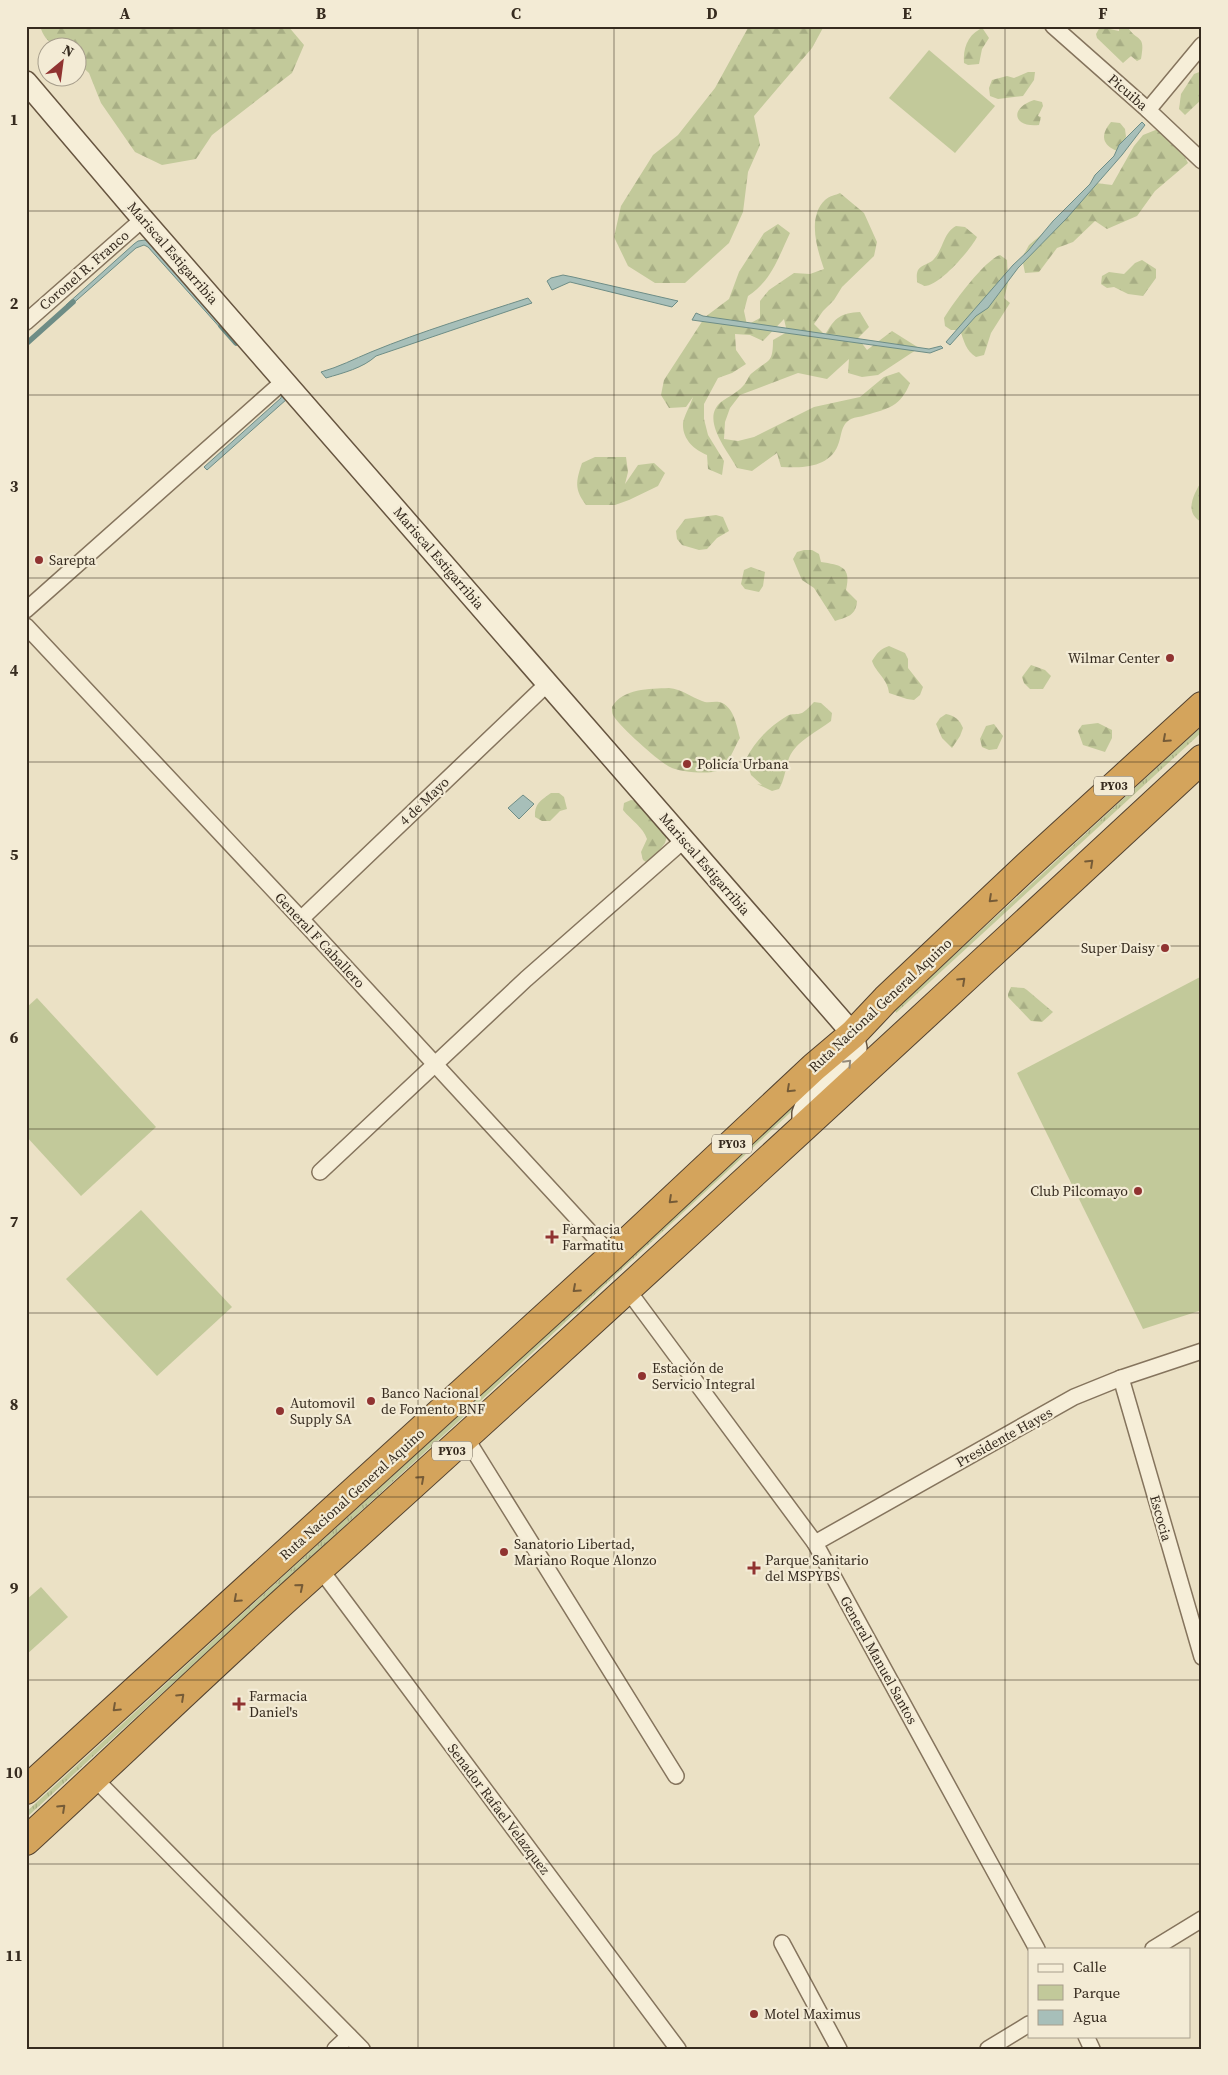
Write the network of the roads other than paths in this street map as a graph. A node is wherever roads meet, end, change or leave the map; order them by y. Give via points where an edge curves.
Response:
1 (1053, 26) edge
2 (1202, 45) edge
3 (26, 82) edge
4 (1148, 110) junction
5 (1202, 161) edge
6 (143, 218) junction
7 (26, 322) edge
8 (285, 380) junction
9 (26, 610) edge
10 (26, 626) edge
11 (547, 684) junction
12 (1202, 706) edge
13 (1202, 759) edge
14 (684, 840) junction
15 (301, 919) junction
16 (927, 1015) junction
17 (853, 1034) junction
18 (435, 1063) junction
19 (803, 1128) junction
20 (320, 1172) dead end
21 (612, 1256) junction
22 (627, 1288) junction
23 (1202, 1351) edge
24 (1120, 1378) junction
25 (466, 1438) junction
26 (815, 1543) junction
27 (321, 1570) junction
28 (1202, 1657) edge
29 (676, 1776) dead end
30 (94, 1778) junction
31 (26, 1790) edge
32 (26, 1841) edge
33 (1202, 1919) edge
34 (782, 1943) dead end
35 (1036, 1948) edge
36 (1155, 1948) edge
37 (1028, 2025) edge
38 (349, 2036) junction
39 (335, 2049) edge
40 (362, 2049) edge
41 (678, 2049) edge
42 (839, 2049) edge
43 (988, 2049) edge

1 - 4 street, Picuiba
2 - 4 street
3 - 6 street, Mariscal Estigarribia
4 - 5 street, Picuiba
6 - 7 street, Coronel R. Franco
6 - 8 street, Mariscal Estigarribia
8 - 9 street
8 - 11 street, Mariscal Estigarribia
10 - 15 street, General F Caballero
11 - 14 street, Mariscal Estigarribia
11 - 15 street, 4 de Mayo
12 -> 17 highway, Ruta Nacional General Aquino / PY03 via 1013,879
16 -> 13 highway, PY03
14 - 17 street, Mariscal Estigarribia
14 - 18 street
15 - 18 street, General F Caballero
16 - 17 highway via 898,1019 876,1037
16 - 19 highway, PY03
19 -> 17 street via 807,1102 853,1059 856,1048
17 -> 21 highway, Ruta Nacional General Aquino / PY03
18 - 20 street
18 - 21 street, General F Caballero
19 - 22 highway, PY03
21 -> 31 highway, Ruta Nacional General Aquino / PY03
22 - 25 highway, PY03
22 - 26 street, General Manuel Santos
23 - 24 street, Presidente Hayes
24 - 26 street, Presidente Hayes via 1074,1397
24 - 28 street, Escocia
27 -> 25 highway, PY03
25 - 29 street
26 - 35 street, General Manuel Santos
30 -> 27 highway, PY03
27 - 41 street, Senador Rafael Velazquez
32 -> 30 highway, PY03
30 - 38 street
33 - 36 street
34 - 42 street
37 - 43 street
38 - 39 street
38 - 40 street

